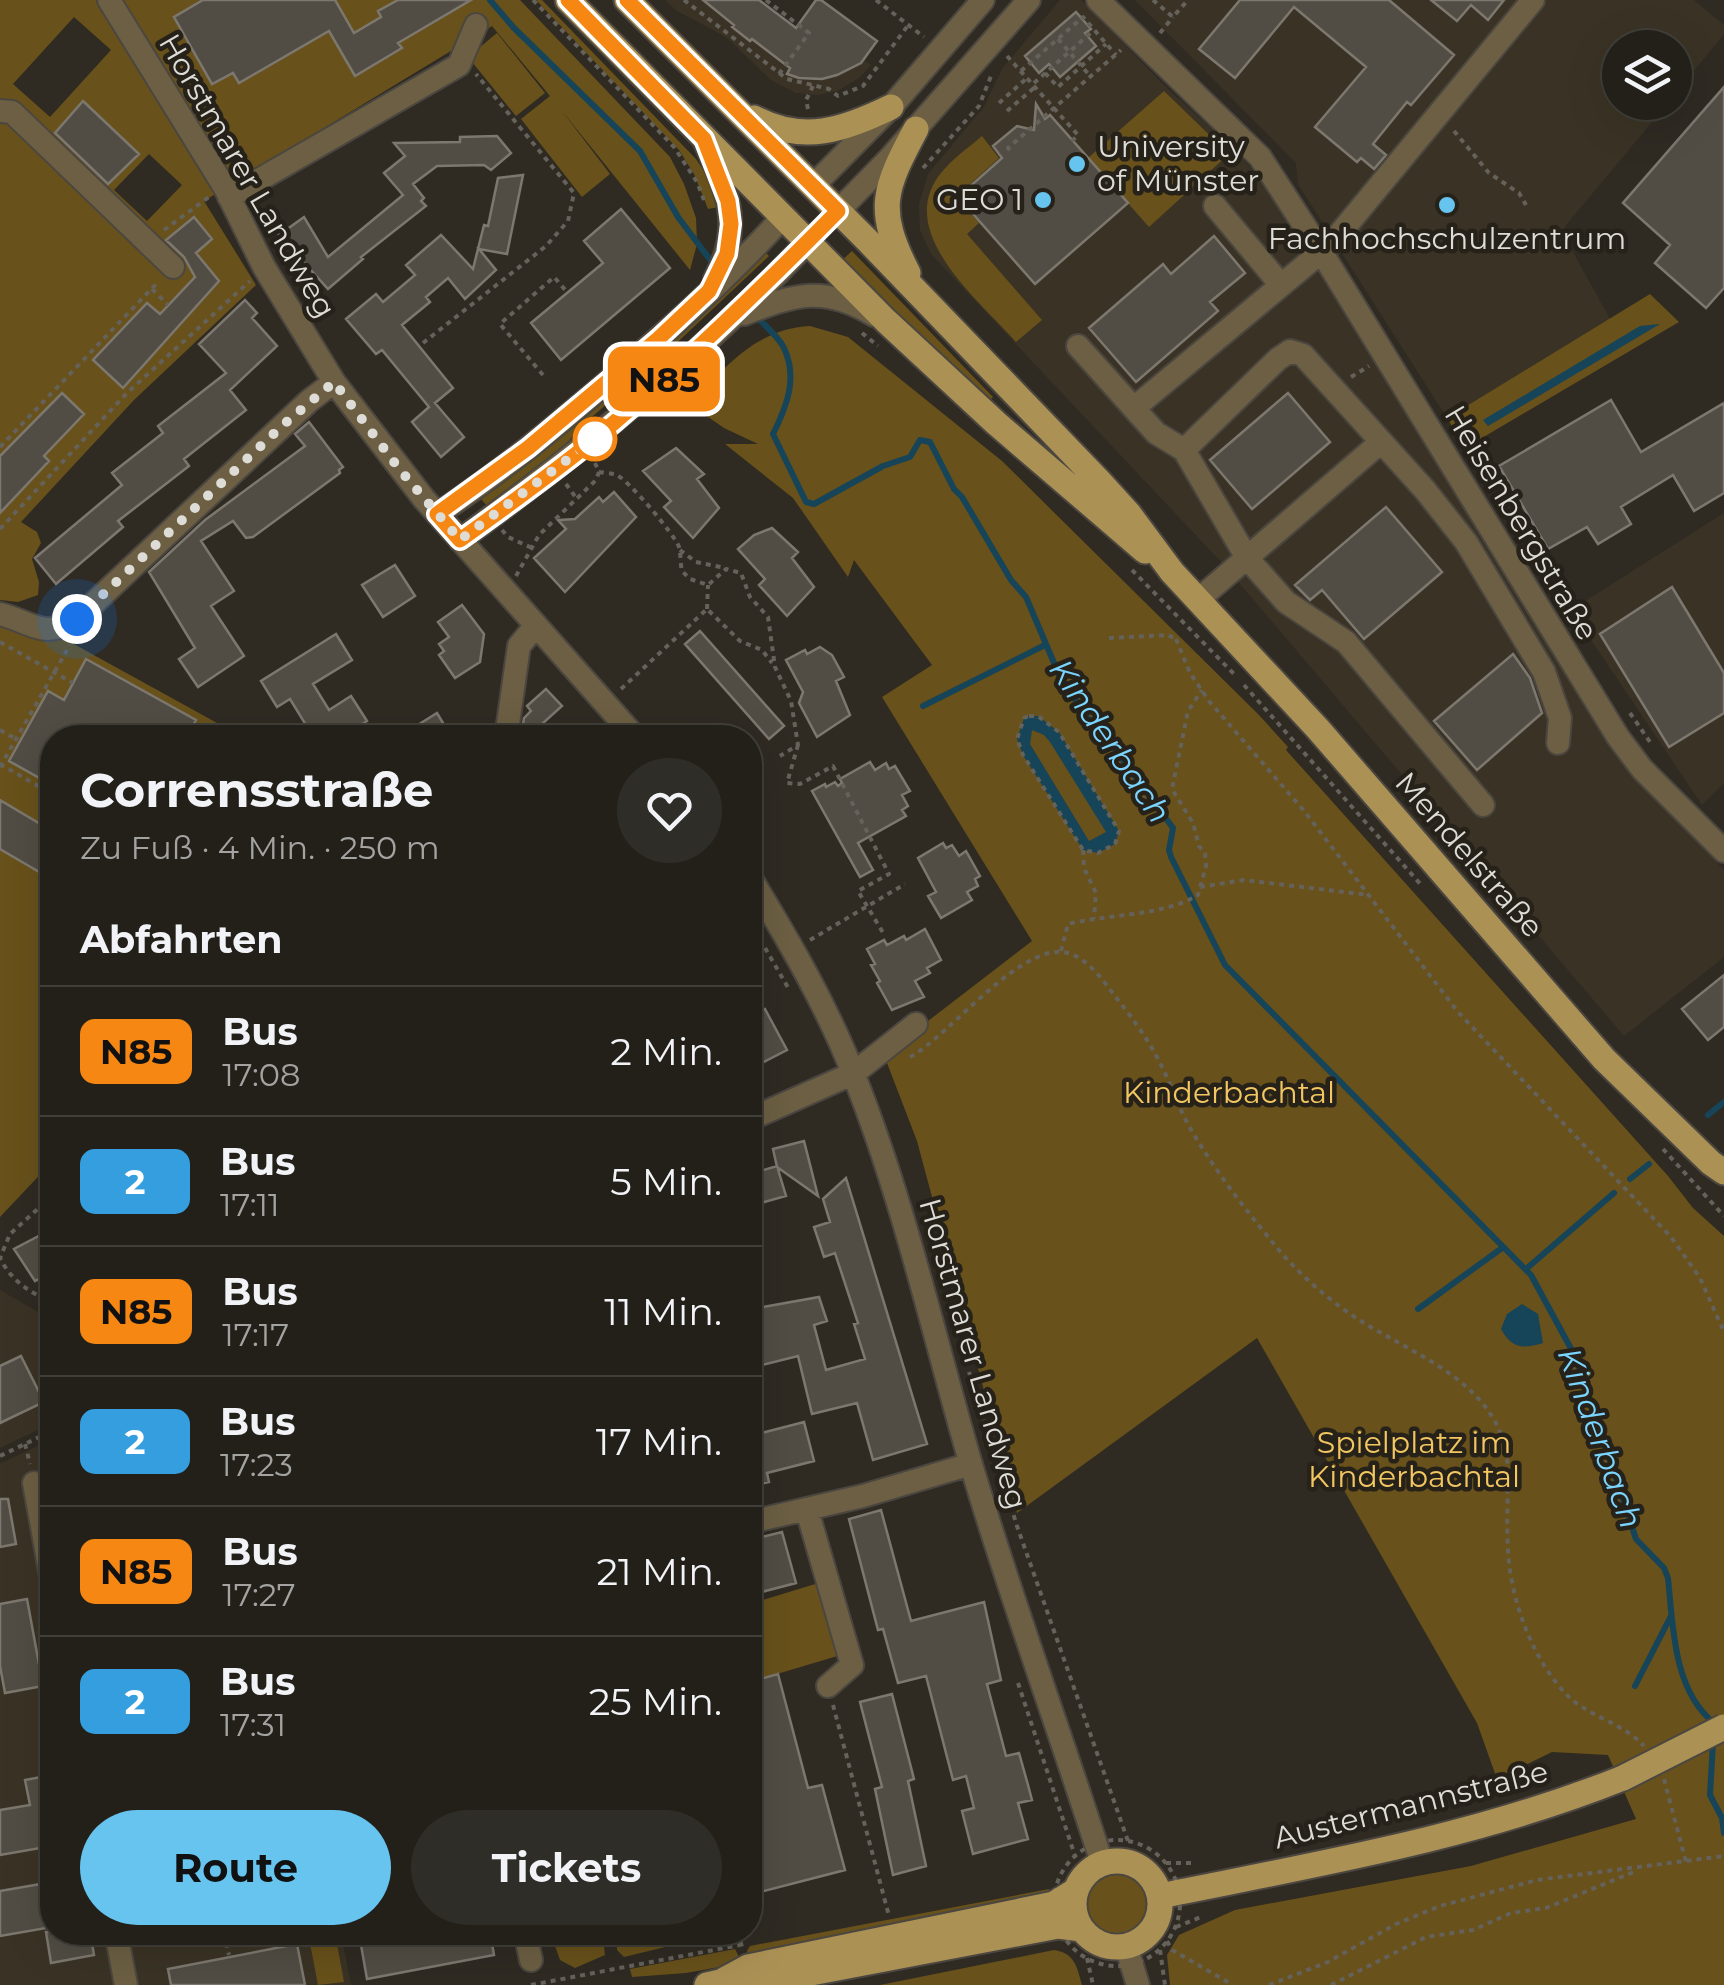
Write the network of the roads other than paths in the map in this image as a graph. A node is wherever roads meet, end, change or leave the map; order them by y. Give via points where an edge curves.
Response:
1 (109, 0) edge
2 (568, 0) edge
3 (627, 0) edge
4 (983, 0) edge
5 (1029, 0) edge
6 (1098, 0) edge
7 (1533, 0) edge
8 (476, 25) dead end
9 (884, 99) junction
10 (736, 109) junction
11 (0, 111) edge
12 (916, 129) junction
13 (704, 139) junction
14 (813, 186) junction
15 (223, 194) junction
16 (1215, 206) dead end
17 (838, 211) junction
18 (782, 218) junction
19 (806, 243) junction
20 (1322, 253) junction
21 (172, 267) road end
22 (720, 276) junction
23 (1281, 285) junction
24 (919, 294) junction
25 (747, 309) junction
26 (886, 322) junction
27 (1078, 346) dead end
28 (334, 382) junction
29 (1134, 408) junction
30 (1381, 442) junction
31 (1184, 450) junction
32 (437, 514) junction
33 (460, 540) junction
34 (1247, 558) junction
35 (1172, 572) junction
36 (1199, 600) junction
37 (0, 614) edge
38 (536, 625) junction
39 (508, 725) edge
40 (624, 725) edge
41 (1558, 743) dead end
42 (1482, 805) dead end
43 (1724, 851) edge
44 (762, 897) edge
45 (916, 1024) dead end
46 (854, 1073) junction
47 (762, 1115) edge
48 (1724, 1172) edge
49 (971, 1464) junction
50 (34, 1483) dead end
51 (807, 1510) junction
52 (40, 1516) edge
53 (762, 1519) edge
54 (828, 1686) road end
55 (1724, 1726) edge
56 (1102, 1863) junction
57 (1067, 1886) junction
58 (1160, 1896) junction
59 (1082, 1929) junction
60 (118, 1945) edge
61 (528, 1945) edge
62 (1126, 1946) junction
63 (531, 1960) dead end
64 (713, 1984) edge
65 (126, 1985) edge
66 (1138, 1985) edge

1 - 15 street, Horstmarer Landweg
2 - 13 main road, Mendelstraße
3 - 10 main road, Mendelstraße
4 - 9 street
5 - 12 street
6 - 20 street, Heisenbergstraße via 1260,157
7 - 20 street
8 - 15 street via 460,65
9 - 10 main road via 845,128 811,134 777,128
9 - 14 street
10 - 14 main road, Mendelstraße
11 - 21 street via 12,112
12 - 17 street
12 - 24 main road via 892,174 886,206 897,252
13 - 18 main road, Mendelstraße
13 - 22 street via 728,201 731,233
14 - 17 main road, Mendelstraße
14 - 18 main road
15 - 28 street, Horstmarer Landweg
16 - 23 street
17 - 19 main road
17 - 24 main road, Mendelstraße
18 - 19 main road, Mendelstraße
18 - 22 street
19 - 25 street
19 - 26 main road, Mendelstraße
20 - 23 street
20 - 43 street, Heisenbergstraße via 1618,737
22 - 32 street via 563,420
23 - 29 street
24 - 35 main road, Mendelstraße via 1129,514
25 - 26 street, Mendelstraße via 793,296 833,296
25 - 33 street via 595,439
26 - 35 main road, Mendelstraße
27 - 29 street
28 - 32 street, Horstmarer Landweg
28 - 37 street via 77,619 47,632
29 - 31 street
30 - 31 street via 1304,355 1290,352
30 - 34 street
30 - 41 street via 1466,542 1544,672 1560,718
31 - 34 street
32 - 33 street, Horstmarer Landweg
33 - 38 street, Horstmarer Landweg
34 - 36 street
34 - 42 street via 1286,602 1346,642
35 - 36 main road, Mendelstraße
36 - 48 main road, Mendelstraße via 1604,1059
38 - 39 street via 518,646
38 - 40 street, Horstmarer Landweg
44 - 46 street, Horstmarer Landweg
45 - 46 street
46 - 47 street
46 - 49 street, Horstmarer Landweg
49 - 51 street
49 - 56 street, Horstmarer Landweg
50 - 52 street
51 - 53 street
51 - 54 street via 852,1666
55 - 58 main road, Austermannstraße, bridge via 1610,1784 1466,1831
56 - 57 main road
56 - 58 main road via 1139,1866
57 - 59 main road
57 - 64 main road via 1054,1904 748,1967
58 - 62 main road via 1156,1922
59 - 62 main road via 1102,1944
59 - 64 main road via 1058,1926 753,1984
60 - 65 street
61 - 63 street
62 - 66 street

